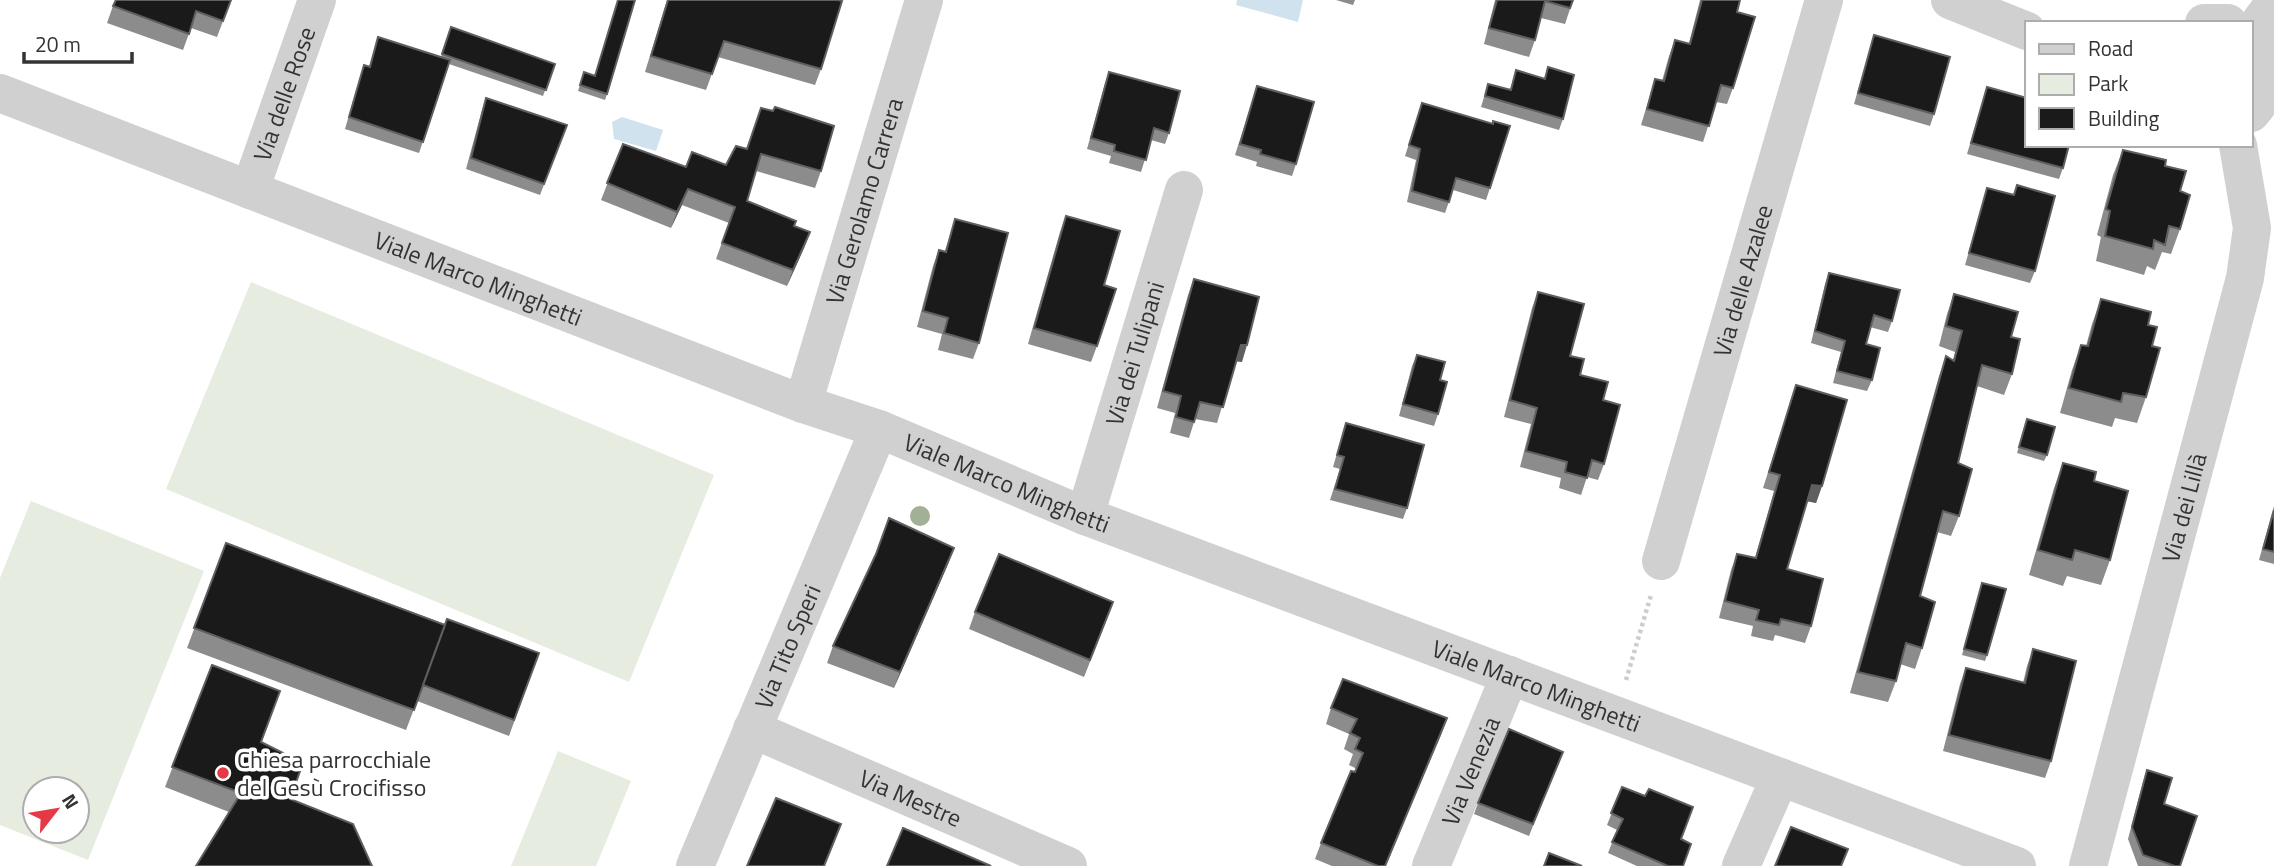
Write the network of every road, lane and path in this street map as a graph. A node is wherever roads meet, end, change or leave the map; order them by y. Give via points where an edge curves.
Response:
1 (317, 0) edge
2 (924, 0) edge
3 (1824, 0) edge
4 (1950, 0) edge
5 (2274, 4) edge
6 (2025, 31) edge
7 (2253, 31) edge
8 (2253, 36) edge
9 (0, 93) edge
10 (2253, 110) edge
11 (2239, 147) edge
12 (250, 190) junction
13 (1184, 190) dead end
14 (2263, 231) edge
15 (803, 404) junction
16 (879, 429) junction
17 (1085, 516) junction
18 (1661, 561) joint
19 (1510, 675) junction
20 (1616, 715) junction
21 (752, 729) junction
22 (1780, 777) junction
23 (695, 866) edge
24 (1068, 866) edge
25 (1431, 866) edge
26 (1741, 866) edge
27 (2017, 866) edge
28 (2088, 866) edge

1 - 12 street, Via delle Rose
2 - 15 street, Via Gerolamo Carrera
3 - 18 street, Via delle Azalee
4 - 6 street
5 - 7 street
8 - 10 street via 2262,46 2269,76 2267,91
9 - 12 street, Viale Marco Minghetti
11 - 14 street, Via dei Lillà
12 - 15 street, Viale Marco Minghetti
13 - 17 street, Via dei Tulipani
14 - 28 street, Via dei Lillà via 2245,278
15 - 16 street, Viale Marco Minghetti
16 - 17 street, Viale Marco Minghetti
16 - 21 street, Via Tito Speri
17 - 19 street, Viale Marco Minghetti
18 - 20 path
19 - 20 street, Viale Marco Minghetti
19 - 25 street, Via Venezia
20 - 22 street, Viale Marco Minghetti
21 - 23 street, Via Tito Speri
21 - 24 street, Via Mestre
22 - 26 street
22 - 27 street, Viale Marco Minghetti

